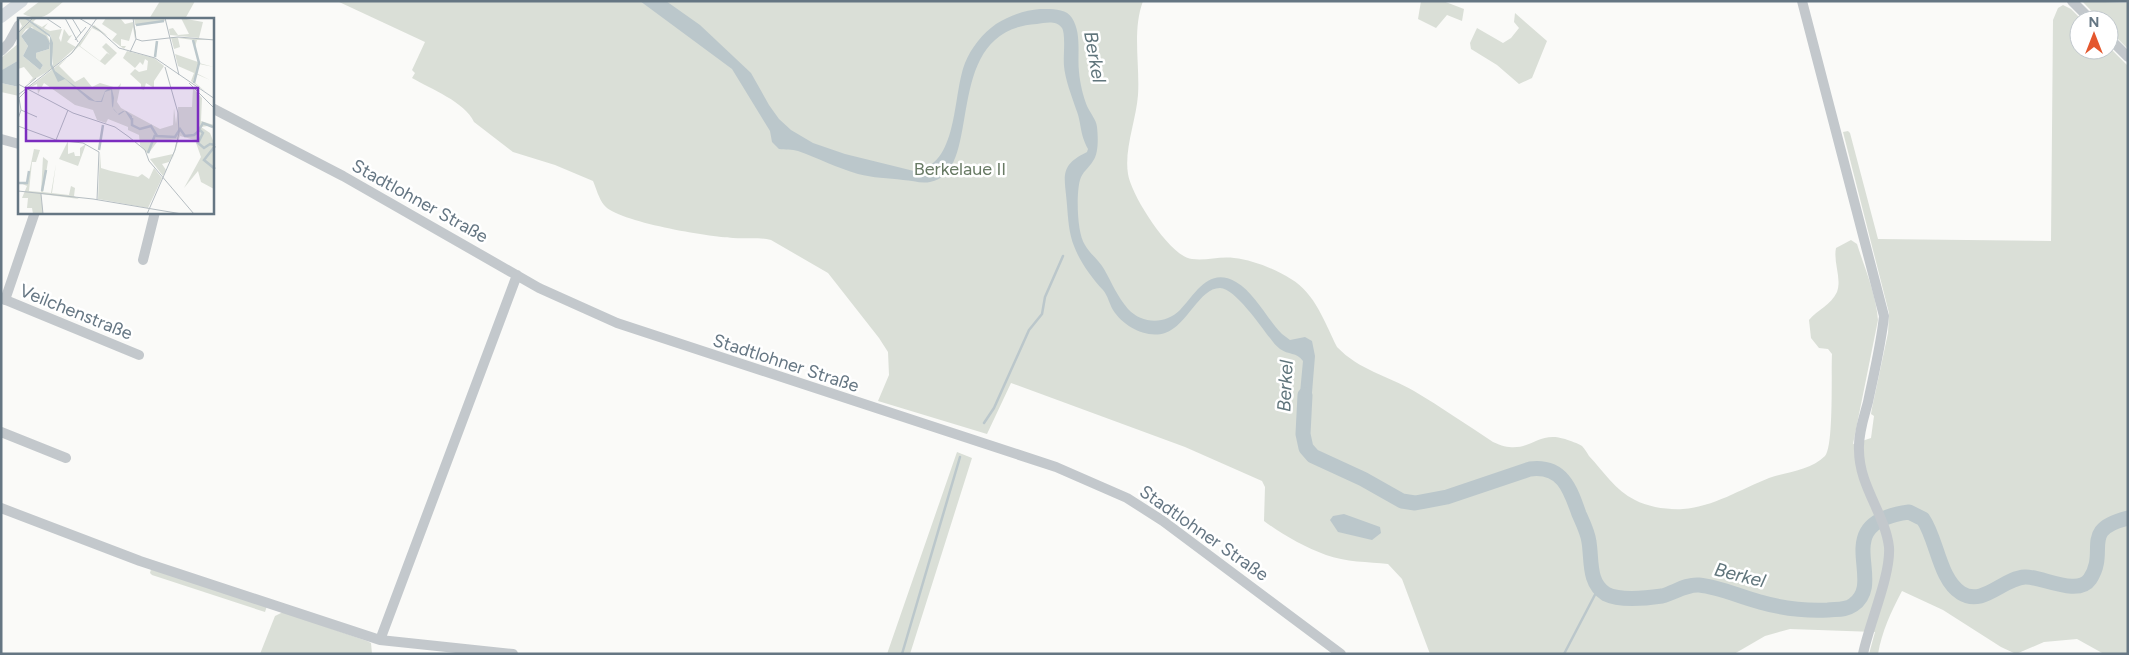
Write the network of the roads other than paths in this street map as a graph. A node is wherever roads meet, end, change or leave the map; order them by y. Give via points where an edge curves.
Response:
1 (22, 1) edge
2 (1802, 1) edge
3 (2072, 1) edge
4 (2081, 10) edge
5 (1, 12) edge
6 (1, 18) edge
7 (18, 24) edge
8 (2119, 48) edge
9 (1, 51) edge
10 (2128, 57) edge
11 (214, 109) edge
12 (1, 139) edge
13 (18, 144) edge
14 (35, 214) edge
15 (154, 214) edge
16 (143, 260) dead end
17 (517, 275) junction
18 (3, 299) edge
19 (139, 355) dead end
20 (1, 432) edge
21 (66, 458) dead end
22 (1, 508) edge
23 (380, 640) junction
24 (513, 654) edge
25 (1341, 654) edge
26 (1863, 654) edge

1 - 6 main road
2 - 26 street via 1884,316 1882,343 1858,448 1860,466 1886,534 1888,562
3 - 4 street
5 - 7 street
7 - 9 street
8 - 10 street
11 - 17 street, Stadtlohner Straße via 343,176
12 - 13 street
14 - 18 street
15 - 16 street
17 - 23 street
17 - 25 street, Stadtlohner Straße via 617,323 1056,467 1101,486 1164,521
18 - 19 street, Veilchenstraße
20 - 21 street
22 - 23 street via 140,561
23 - 24 street

